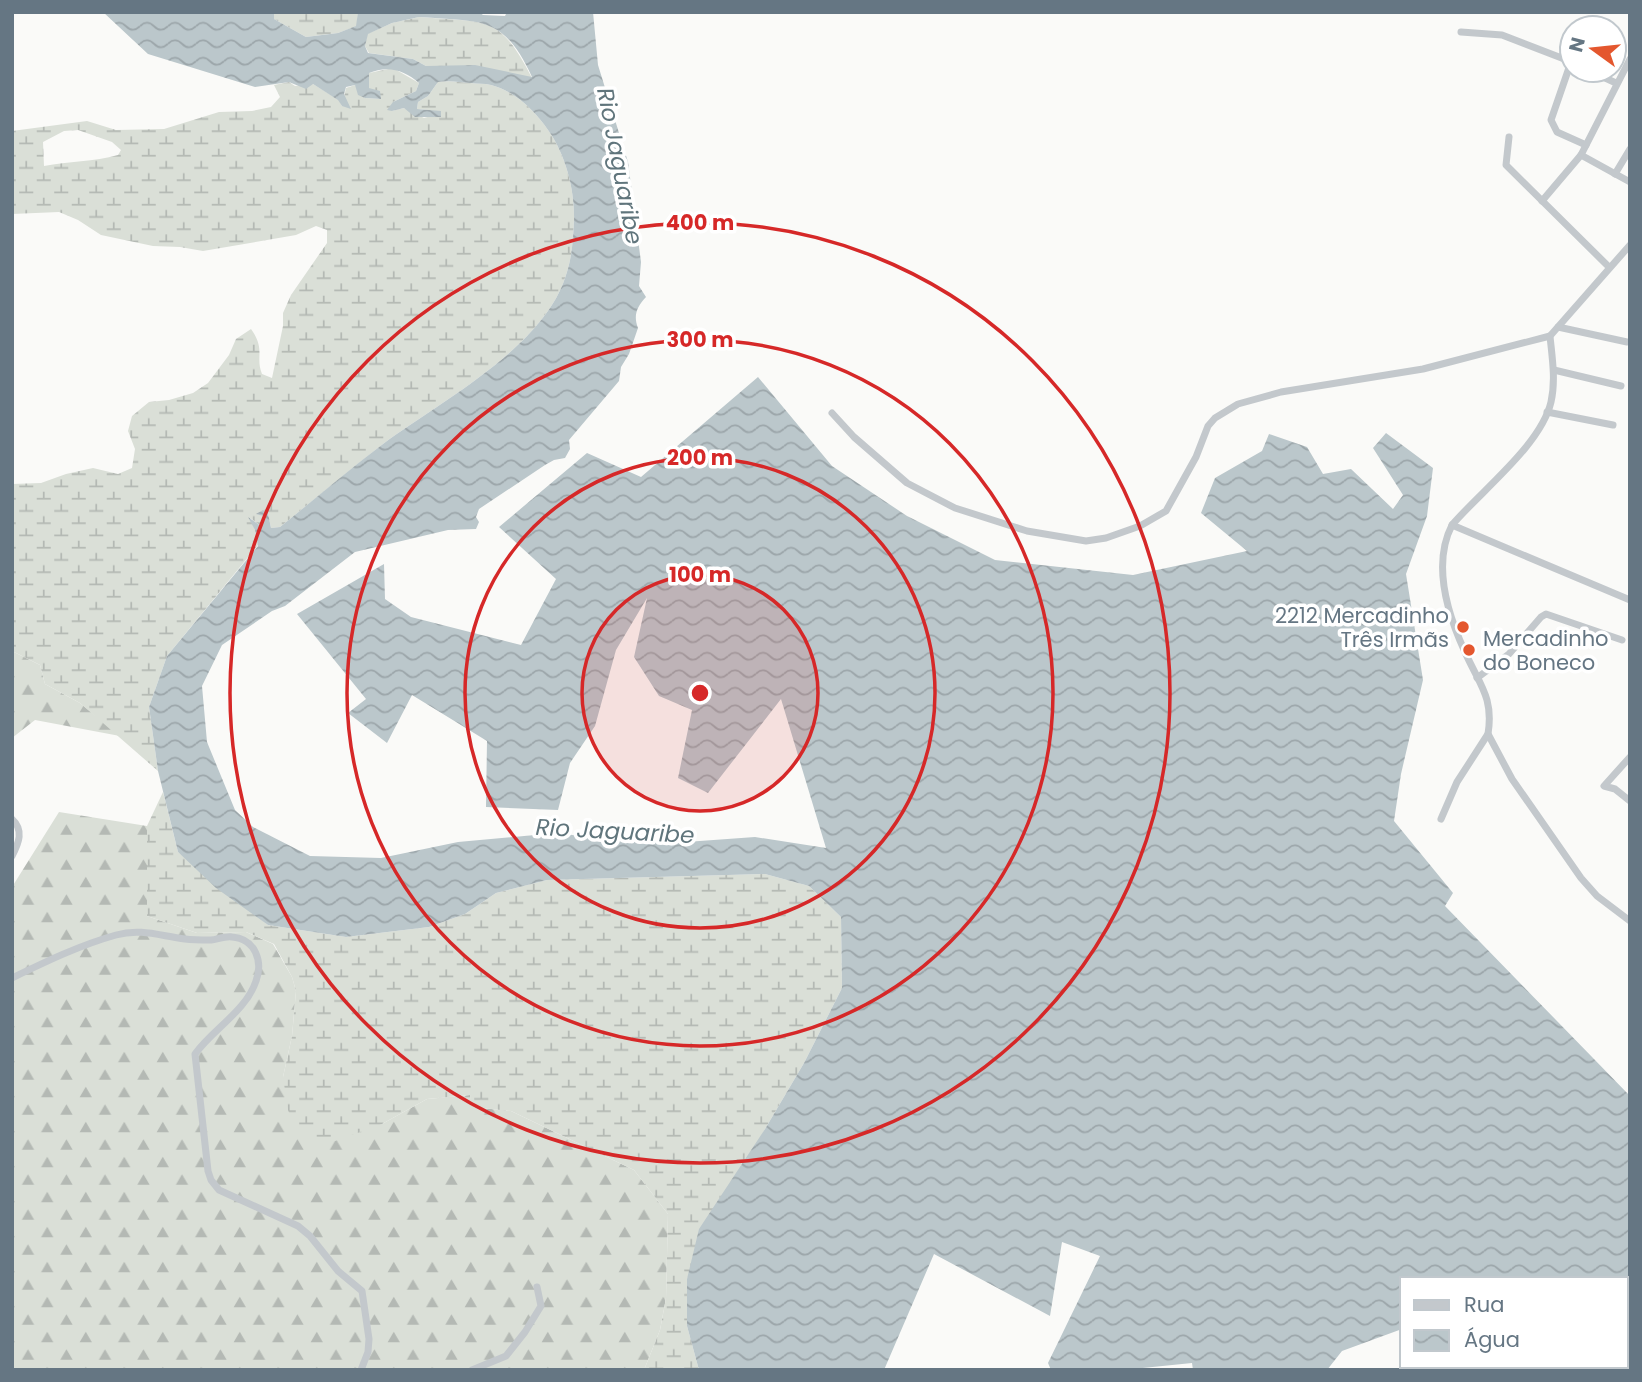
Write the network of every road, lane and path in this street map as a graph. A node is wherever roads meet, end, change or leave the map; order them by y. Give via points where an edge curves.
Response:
1 (1461, 32) dead end
2 (1558, 57) edge
3 (1564, 84) edge
4 (1616, 84) edge
5 (1509, 137) dead end
6 (1586, 145) junction
7 (1630, 149) edge
8 (1581, 155) junction
9 (1615, 174) junction
10 (1630, 182) edge
11 (1542, 201) junction
12 (1630, 244) edge
13 (1609, 267) junction
14 (1558, 327) junction
15 (1550, 336) junction
16 (1627, 342) dead end
17 (1554, 370) junction
18 (1621, 386) dead end
19 (1548, 412) junction
20 (832, 413) dead end
21 (1613, 425) dead end
22 (1452, 525) junction
23 (1630, 600) edge
24 (1622, 640) dead end
25 (1477, 678) junction
26 (1488, 734) junction
27 (1630, 757) edge
28 (1630, 801) edge
29 (12, 819) edge
30 (1441, 819) dead end
31 (12, 856) edge
32 (1630, 921) edge
33 (12, 978) edge
34 (537, 1287) dead end
35 (361, 1370) edge
36 (472, 1370) edge

1 - 2 street via 1502,36
3 - 6 street via 1551,120 1557,132
4 - 6 street
5 - 11 street via 1506,164
6 - 8 street
7 - 9 street
8 - 9 street
8 - 11 street
9 - 10 street
11 - 13 street
12 - 13 street
13 - 14 street
14 - 15 street
14 - 16 street
15 - 17 street
15 - 20 street via 1423,369 1281,392 1238,404 1208,426 1166,510 1140,526 1086,541 1027,530 955,508 908,483
17 - 18 street
17 - 19 street
19 - 21 street
19 - 22 street via 1529,443
22 - 23 street
22 - 25 street via 1441,555 1443,574 1455,627
24 - 25 street via 1546,614 1509,654
25 - 26 street via 1489,701
26 - 30 street via 1457,782
26 - 32 street via 1512,779 1581,877
27 - 28 street via 1604,786
29 - 31 street via 20,835
33 - 35 street via 90,943 135,931 184,939 232,937 253,947 259,964 251,994 195,1054 208,1171 219,1190 298,1226 362,1291 369,1339
34 - 36 street via 541,1306 525,1332 506,1356

